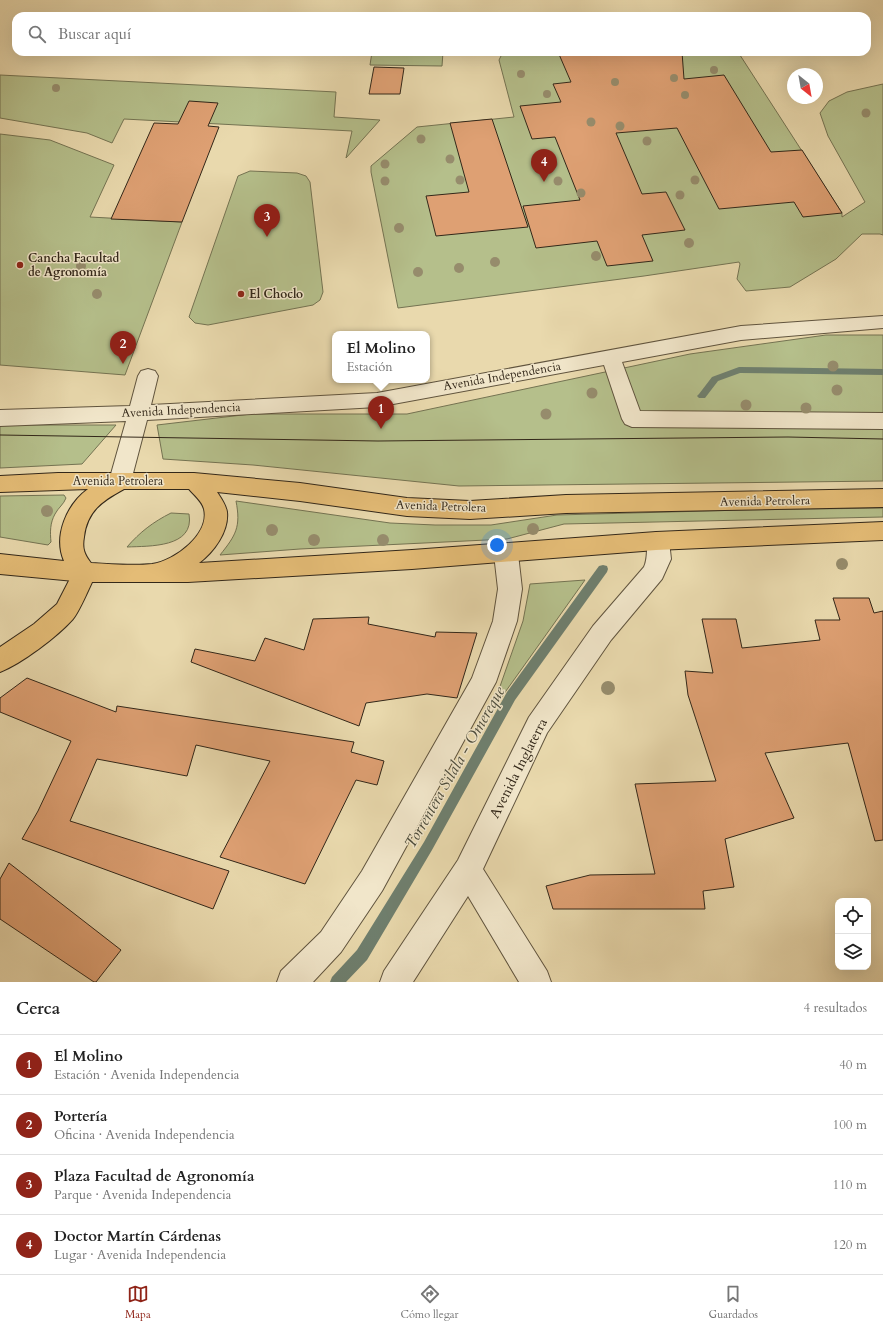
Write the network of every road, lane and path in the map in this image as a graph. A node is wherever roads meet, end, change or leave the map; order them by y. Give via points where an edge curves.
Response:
1 (883, 322) edge
2 (611, 357) junction
3 (148, 376) dead end
4 (138, 413) junction
5 (0, 418) edge
6 (883, 421) edge
7 (120, 481) junction
8 (194, 481) junction
9 (0, 484) edge
10 (883, 498) edge
11 (883, 531) edge
12 (658, 541) junction
13 (506, 554) junction
14 (0, 564) edge
15 (84, 572) junction
16 (152, 573) junction
17 (0, 661) edge
18 (468, 870) junction
19 (292, 982) edge
20 (395, 982) edge
21 (536, 982) edge

1 - 2 street, Avenida Independencia via 741,333
2 - 4 street, Avenida Independencia via 377,400
2 - 6 street via 632,419
3 - 4 street
4 - 5 street, Avenida Independencia
4 - 7 street
7 - 8 main road, Avenida Petrolera
7 - 9 main road, Avenida Petrolera
7 - 15 main road via 99,492 86,503 76,517 71,544 75,559
8 - 10 main road, Avenida Petrolera via 407,507 470,510 566,504
8 - 16 main road via 207,494 214,506 216,520 211,536 199,550 183,562
11 - 12 main road
12 - 13 main road
12 - 18 street, Avenida Inglaterra via 660,559 654,572 602,633 538,725
13 - 16 main road via 232,571
13 - 19 street via 510,589 505,621 483,682 372,881 330,942
14 - 15 main road
15 - 16 main road
15 - 17 main road via 65,611
18 - 20 street, Avenida Inglaterra
18 - 21 street

